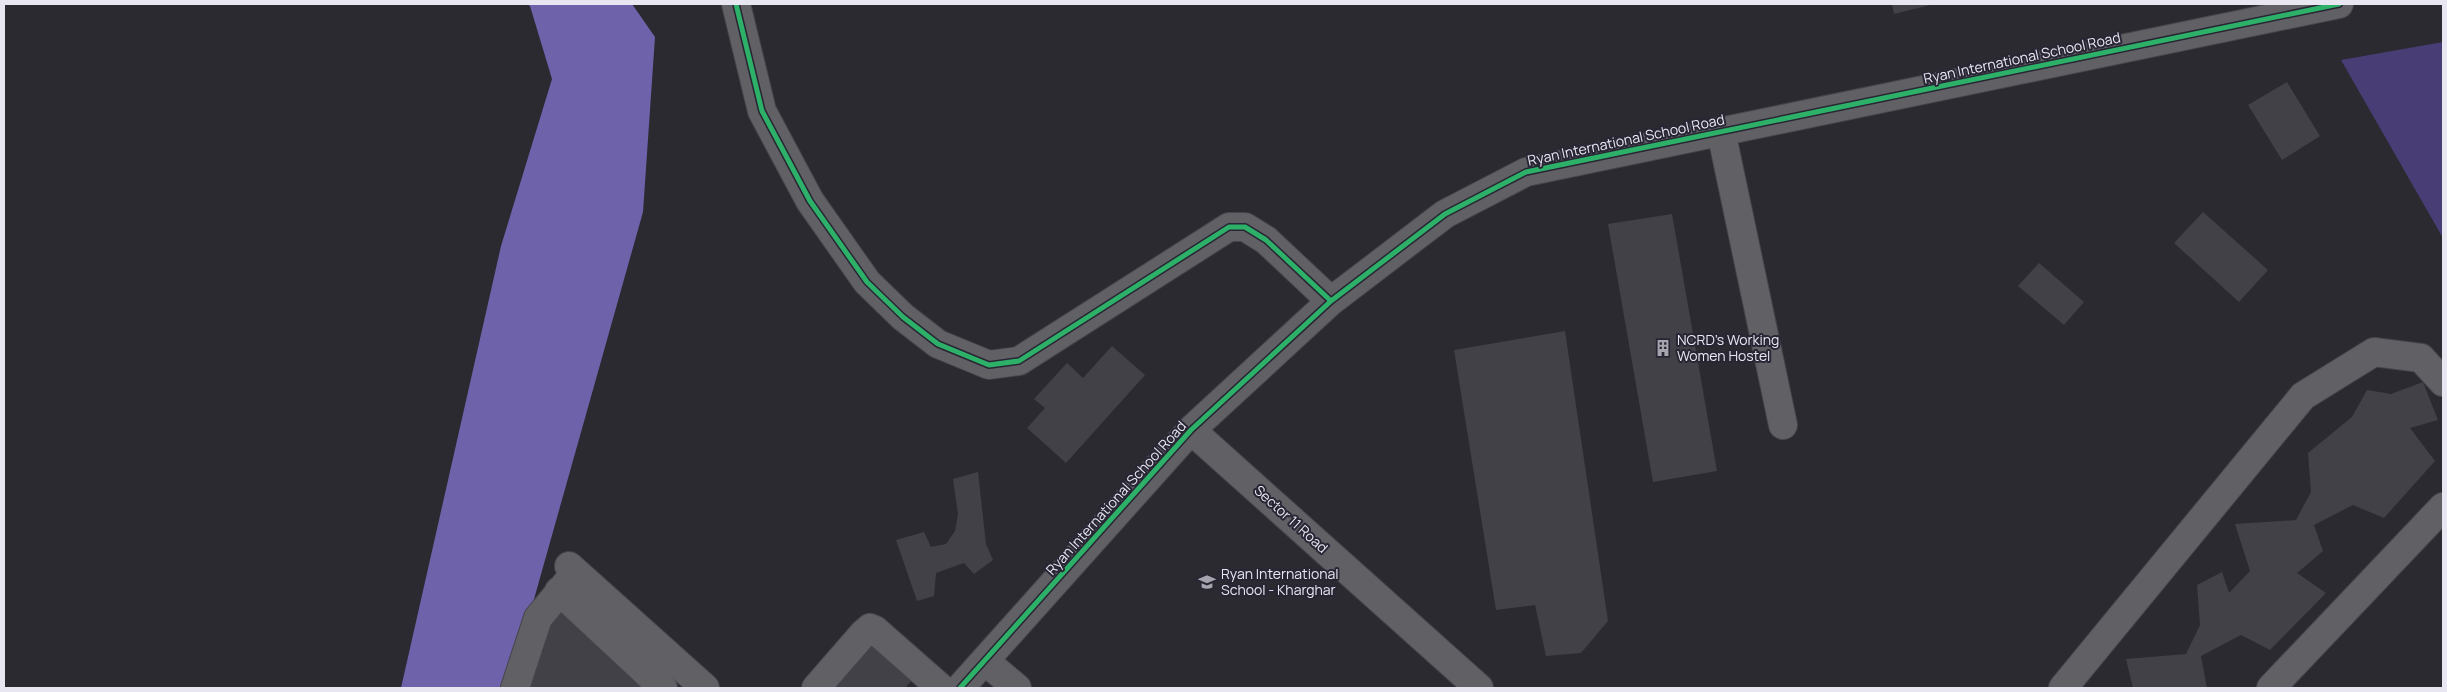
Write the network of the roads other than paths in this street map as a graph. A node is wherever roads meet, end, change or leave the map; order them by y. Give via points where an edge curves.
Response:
1 (736, 4) edge
2 (2339, 4) edge
3 (1721, 131) junction
4 (1331, 301) junction
5 (2443, 382) edge
6 (1782, 425) dead end
7 (1191, 430) junction
8 (2443, 507) edge
9 (568, 576) junction
10 (985, 661) junction
11 (926, 683) edge
12 (515, 688) edge
13 (664, 688) edge
14 (706, 688) edge
15 (816, 688) edge
16 (960, 688) edge
17 (1017, 688) edge
18 (1479, 688) edge
19 (2063, 688) edge
20 (2271, 688) edge

1 - 4 street via 762,111 810,201 867,282 903,317 938,344 990,365 1019,361 1229,227 1245,227 1266,240
2 - 3 street, Ryan International School Road
3 - 4 street, Ryan International School Road via 1526,172 1445,214
3 - 6 street
4 - 7 street, Ryan International School Road
5 - 19 street via 2421,358 2374,352 2303,396
7 - 10 street, Ryan International School Road
7 - 18 street, Sector 11 Road
8 - 20 street
9 - 12 street via 538,618
9 - 13 street
9 - 14 street
10 - 16 street, Ryan International School Road
10 - 17 street
11 - 15 street via 870,628

